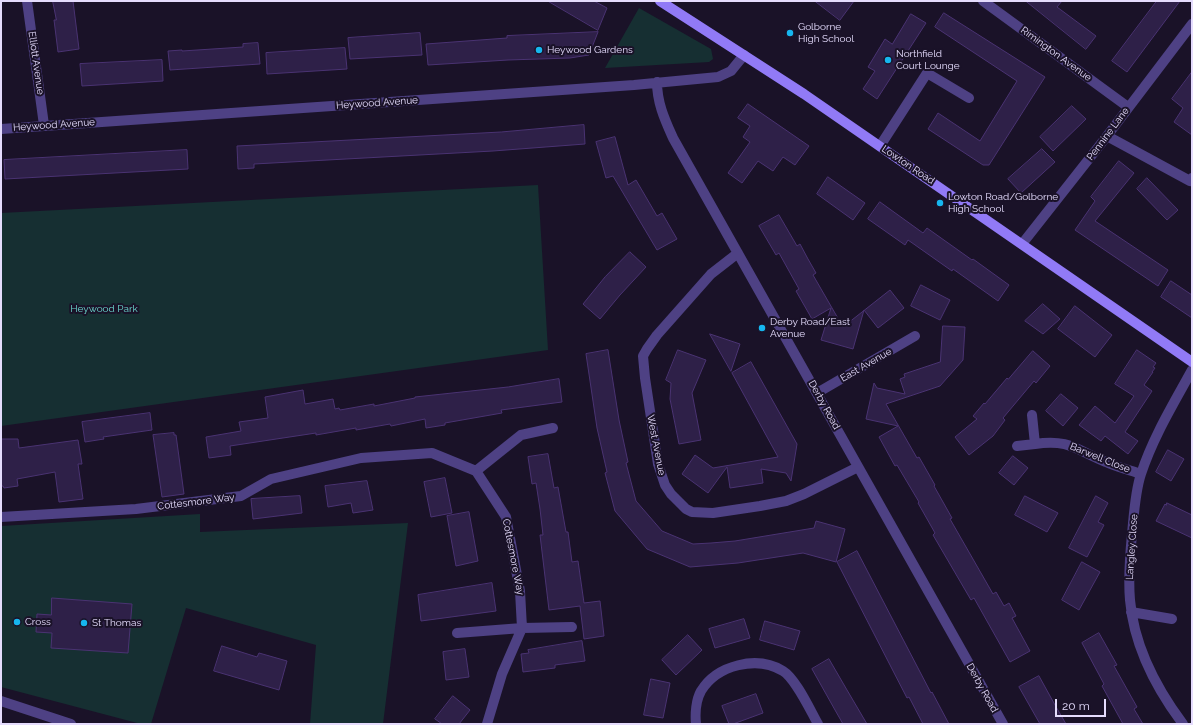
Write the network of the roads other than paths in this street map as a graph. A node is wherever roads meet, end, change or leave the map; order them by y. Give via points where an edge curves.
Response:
1 (27, 1) edge
2 (660, 1) edge
3 (983, 1) edge
4 (1192, 24) edge
5 (744, 55) junction
6 (657, 82) junction
7 (969, 98) dead end
8 (1128, 107) junction
9 (44, 125) junction
10 (1, 129) edge
11 (1107, 136) junction
12 (880, 146) junction
13 (1192, 178) edge
14 (1022, 244) junction
15 (738, 253) junction
16 (915, 336) dead end
17 (1190, 357) edge
18 (1192, 370) edge
19 (817, 393) junction
20 (1032, 415) dead end
21 (553, 428) dead end
22 (1035, 444) junction
23 (1017, 446) dead end
24 (858, 467) junction
25 (476, 471) junction
26 (1141, 474) junction
27 (1, 517) edge
28 (1131, 612) junction
29 (1172, 619) dead end
30 (522, 628) junction
31 (572, 628) dead end
32 (457, 633) dead end
33 (1, 701) edge
34 (71, 724) edge
35 (487, 724) edge
36 (696, 724) edge
37 (818, 724) edge
38 (1003, 724) edge
39 (1183, 724) edge

1 - 9 street, Elliott Avenue
2 - 5 main road, Lowton Road
3 - 8 street, Rimington Avenue
4 - 8 street, Pennine Lane
5 - 6 street, Heywood Avenue via 730,71 718,77
5 - 12 main road, Lowton Road
6 - 9 street, Heywood Avenue
6 - 15 street, Derby Road via 659,104 674,138
7 - 12 street via 927,73
8 - 11 street, Pennine Lane
9 - 10 street, Heywood Avenue
11 - 13 street via 1190,181
11 - 14 street, Pennine Lane
12 - 14 main road, Lowton Road
14 - 17 main road, Lowton Road
15 - 19 street, Derby Road
15 - 24 street, West Avenue via 711,274 657,335 644,356 658,464 668,490 686,509 692,512 713,513 786,501
16 - 19 street, East Avenue
18 - 26 street, Langley Close via 1164,422
19 - 24 street, Derby Road
20 - 22 street
21 - 25 street via 521,436
22 - 23 street, Barwell Close
22 - 26 street, Barwell Close via 1062,443 1104,462
24 - 38 street, Derby Road
25 - 27 street, Cottesmore Way via 432,453 361,458 270,479 241,496 136,509
25 - 30 street, Cottesmore Way via 506,517 520,591
26 - 28 street, Langley Close via 1131,547
28 - 29 street
28 - 39 street, Langley Close via 1138,642 1152,678
30 - 31 street
30 - 32 street
30 - 35 street, Cottesmore Way via 502,674
33 - 34 street
36 - 37 street via 695,712 700,692 710,680 738,665 754,663 772,665 784,671 798,688

